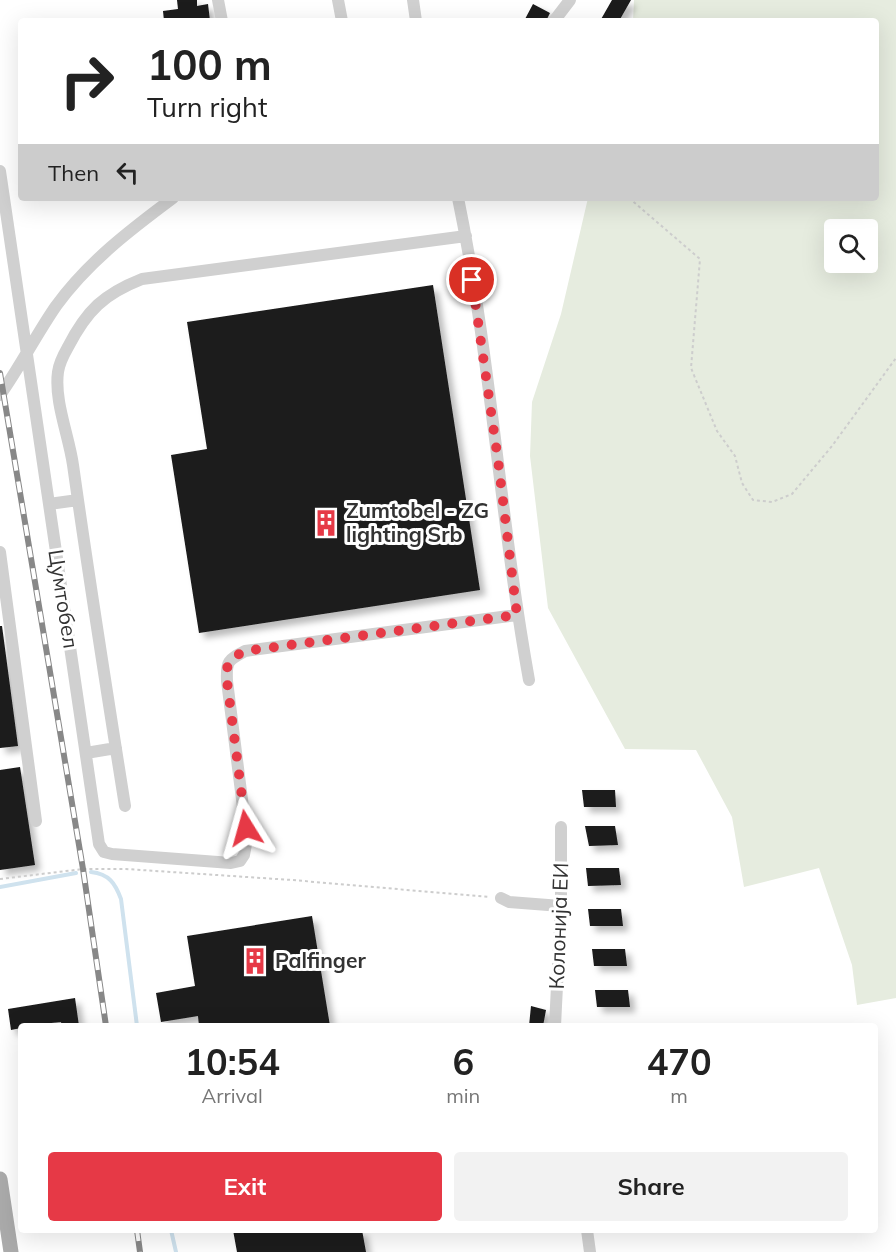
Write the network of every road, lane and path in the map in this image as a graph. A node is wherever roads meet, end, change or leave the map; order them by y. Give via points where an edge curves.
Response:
1 (218, 0) edge
2 (338, 0) edge
3 (413, 0) edge
4 (570, 0) edge
5 (221, 18) edge
6 (341, 18) edge
7 (416, 18) edge
8 (556, 18) edge
9 (0, 171) edge
10 (169, 201) edge
11 (459, 201) edge
12 (632, 201) edge
13 (466, 236) junction
14 (27, 354) junction
15 (896, 358) edge
16 (0, 395) edge
17 (78, 500) junction
18 (49, 504) junction
19 (0, 552) edge
20 (517, 615) junction
21 (529, 680) dead end
22 (116, 748) junction
23 (86, 753) junction
24 (125, 806) dead end
25 (36, 821) dead end
26 (561, 827) dead end
27 (0, 879) edge
28 (501, 898) joint
29 (561, 906) junction
30 (555, 1023) edge
31 (0, 1179) edge
32 (587, 1233) edge
33 (10, 1252) edge
34 (590, 1252) edge

1 - 5 street
2 - 6 street
3 - 7 street
4 - 8 street
9 - 14 street, Цумтобел
10 - 14 street via 85,271 42,327
11 - 13 street
12 - 15 path via 700,259 692,368 717,431 735,456 742,483 753,500 771,502 792,494
13 - 17 street via 142,279 119,288 90,311 58,370 57,388
13 - 20 street
14 - 16 street
14 - 18 street, Цумтобел
17 - 18 street
17 - 22 street
18 - 23 street, Цумтобел
19 - 25 street
20 - 21 street
20 - 23 street, Цумтобел via 245,651 232,658 226,665 227,681 247,839 240,861 104,852 99,844
22 - 23 street
22 - 24 street
26 - 29 street, Колонија ЕИ
27 - 28 path via 83,869 126,869
28 - 29 street via 514,903
29 - 30 street, Колонија ЕИ
31 - 33 main road
32 - 34 street

